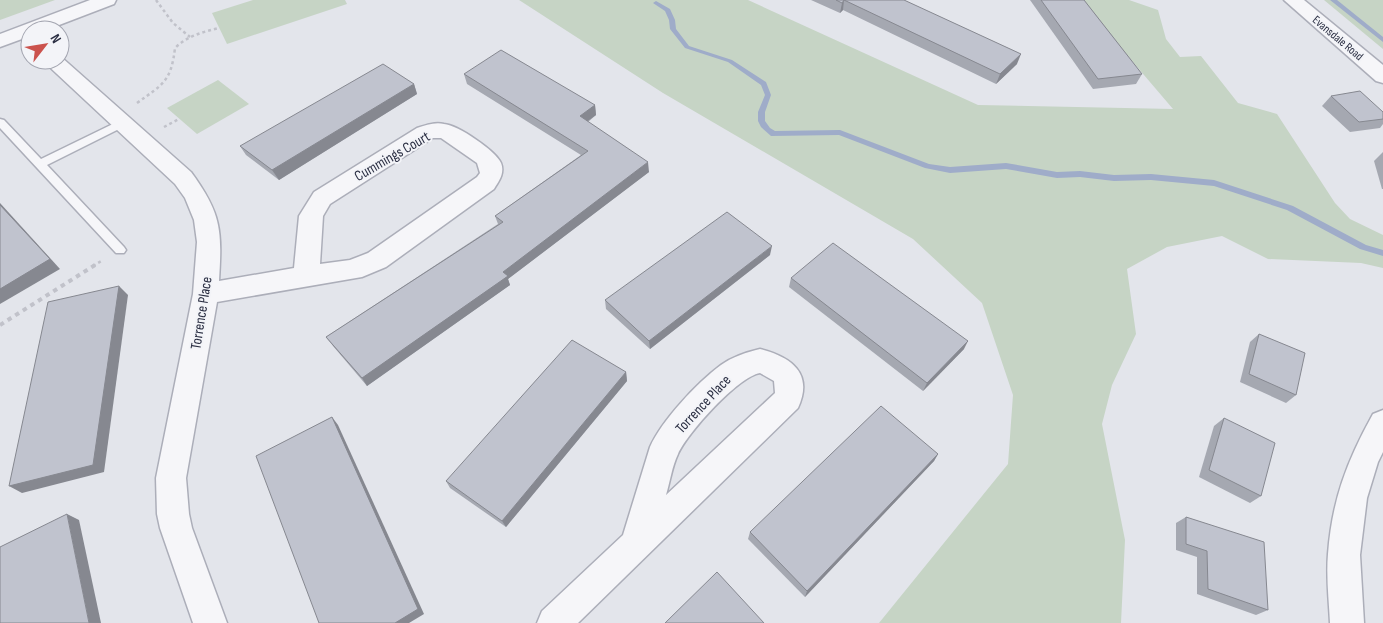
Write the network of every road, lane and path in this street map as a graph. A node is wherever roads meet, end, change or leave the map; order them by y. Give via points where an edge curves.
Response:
1 (107, 0) edge
2 (156, 0) edge
3 (1293, 0) edge
4 (62, 20) edge
5 (219, 28) dead end
6 (20, 37) edge
7 (190, 37) junction
8 (0, 41) edge
9 (63, 70) edge
10 (1383, 76) edge
11 (119, 119) junction
12 (0, 122) edge
13 (40, 164) junction
14 (120, 250) joint
15 (306, 276) junction
16 (206, 294) junction
17 (0, 325) edge
18 (1383, 423) edge
19 (636, 545) junction
20 (210, 623) edge
21 (554, 623) edge
22 (1347, 623) edge

1 - 4 street
2 - 7 path via 173,23
3 - 10 street, Evansdale Road
5 - 7 path
6 - 8 street
7 - 11 path via 175,48 173,70 163,83
9 - 11 street, Torrence Place
11 - 13 lane
11 - 16 street, Torrence Place via 183,178 195,195 206,220 209,242
12 - 13 lane
13 - 14 lane
14 - 17 path
15 - 15 street, Cummings Court via 353,270 377,260 486,183 491,173 490,164 485,157 445,131 425,134 322,198 312,216
15 - 16 street, Cummings Court
16 - 20 street, Torrence Place via 171,478 176,528
18 - 22 street via 1364,459 1352,498 1344,555
19 - 19 street, Torrence Place via 788,399 791,386 786,373 774,364 750,363 731,373 692,411 665,447
19 - 21 street, Torrence Place

